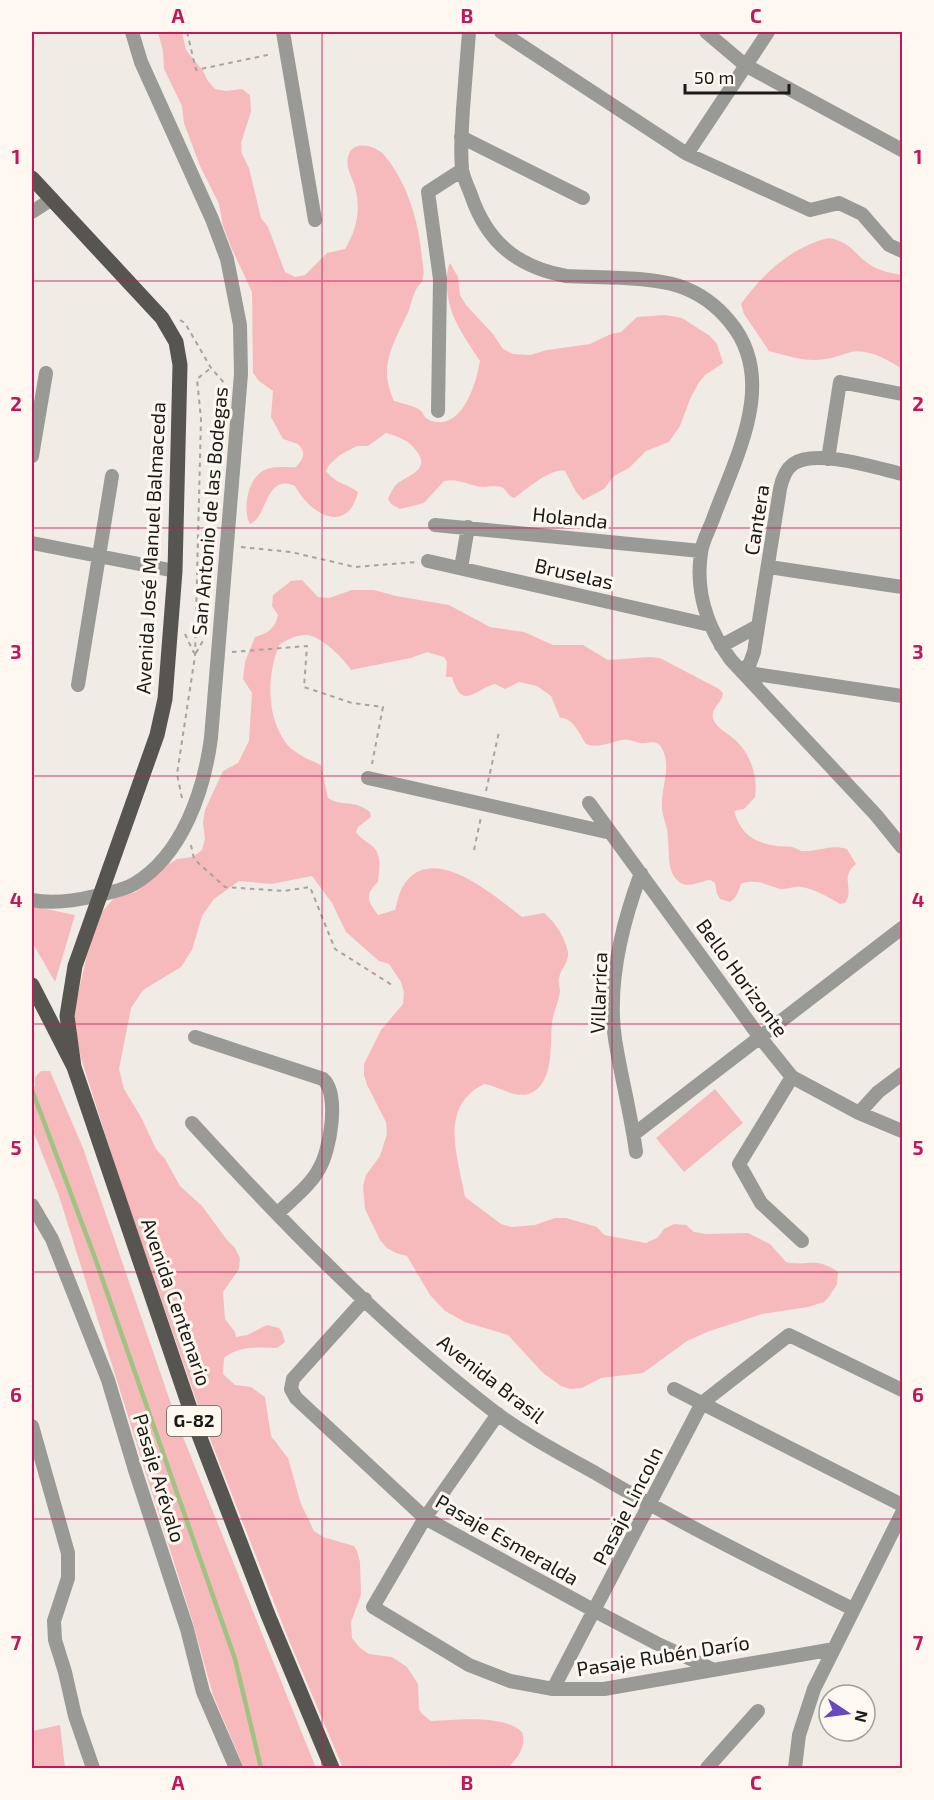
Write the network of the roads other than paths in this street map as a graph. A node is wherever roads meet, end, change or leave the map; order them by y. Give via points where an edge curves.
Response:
1 (132, 32) edge
2 (283, 32) edge
3 (469, 32) edge
4 (501, 32) edge
5 (706, 32) edge
6 (768, 32) edge
7 (745, 64) junction
8 (462, 137) junction
9 (903, 150) edge
10 (687, 154) junction
11 (462, 170) junction
12 (32, 178) edge
13 (584, 198) dead end
14 (52, 199) junction
15 (32, 212) edge
16 (315, 220) dead end
17 (903, 251) edge
18 (46, 373) dead end
19 (903, 394) edge
20 (438, 411) dead end
21 (32, 456) edge
22 (828, 459) junction
23 (903, 474) edge
24 (112, 476) dead end
25 (435, 525) dead end
26 (468, 526) junction
27 (32, 543) edge
28 (701, 551) junction
29 (100, 557) junction
30 (428, 561) road end
31 (769, 567) junction
32 (461, 568) junction
33 (175, 571) junction
34 (903, 587) edge
35 (710, 625) junction
36 (758, 626) junction
37 (721, 646) junction
38 (742, 672) junction
39 (78, 685) dead end
40 (903, 696) edge
41 (368, 778) road end
42 (589, 803) dead end
43 (611, 833) junction
44 (902, 846) edge
45 (641, 873) junction
46 (99, 895) junction
47 (32, 900) edge
48 (903, 928) edge
49 (32, 985) edge
50 (759, 1036) junction
51 (195, 1037) dead end
52 (74, 1067) junction
53 (903, 1074) edge
54 (792, 1077) junction
55 (859, 1113) junction
56 (192, 1123) dead end
57 (903, 1131) edge
58 (634, 1134) junction
59 (636, 1152) dead end
60 (32, 1205) edge
61 (278, 1214) junction
62 (802, 1242) dead end
63 (364, 1299) junction
64 (674, 1389) dead end
65 (903, 1390) edge
66 (702, 1403) junction
67 (498, 1414) junction
68 (32, 1426) edge
69 (903, 1504) edge
70 (650, 1505) junction
71 (903, 1513) edge
72 (425, 1518) junction
73 (853, 1609) junction
74 (595, 1611) junction
75 (834, 1649) junction
76 (712, 1669) junction
77 (553, 1689) junction
78 (758, 1711) dead end
79 (93, 1768) edge
80 (236, 1768) edge
81 (332, 1768) edge
82 (707, 1768) edge
83 (795, 1768) edge

1 - 46 street, San Antonio de las Bodegas via 141,62 227,259 240,325 241,374 208,760 203,781 187,821 160,861 125,888
2 - 16 street
3 - 8 street
4 - 10 street
5 - 7 street
6 - 7 street
7 - 9 street
7 - 10 street
8 - 11 street
8 - 13 street
10 - 17 street via 810,210 839,203 861,214 889,244
11 - 20 street via 428,192 440,279
11 - 28 street via 486,228 505,249 529,265 566,276 679,286 714,306 737,330 752,368 752,400 742,439
12 - 14 main road, Avenida José Manuel Balmaceda
14 - 15 street
14 - 33 main road, Avenida José Manuel Balmaceda via 162,318 176,342 180,365
18 - 21 street
19 - 22 street via 840,382
22 - 23 street, Cantera
22 - 31 street, Cantera via 799,461 786,471
24 - 29 street
25 - 26 street, Holanda
26 - 28 street, Holanda
26 - 32 street
27 - 29 street
28 - 35 street via 701,594
29 - 33 street
29 - 39 street
30 - 32 street, Bruselas
31 - 34 street
31 - 36 street, Cantera
32 - 35 street, Bruselas
33 - 46 main road, Avenida José Manuel Balmaceda via 161,723
35 - 37 street
36 - 37 street
36 - 38 street, Cantera via 754,652
37 - 38 street
38 - 40 street
38 - 44 street
41 - 43 street
42 - 43 street, Bello Horizonte
43 - 45 street, Bello Horizonte
45 - 50 street, Bello Horizonte
45 - 58 street, Villarrica via 621,940 614,1013 615,1038
46 - 47 street, San Antonio de las Bodegas via 68,901
46 - 52 main road, Avenida José Manuel Balmaceda via 75,966 69,999 67,1016
48 - 50 street
49 - 52 main road, Avenida Centenario
50 - 54 street, Bello Horizonte
50 - 58 street
51 - 61 street via 323,1079 329,1086 332,1109 322,1163
52 - 81 main road, Avenida Centenario / G-82 via 199,1435
53 - 55 street via 878,1092
54 - 55 street, Bello Horizonte
54 - 62 street via 739,1164 761,1203
55 - 57 street, Bello Horizonte
56 - 61 street, Avenida Brasil
58 - 59 street, Villarrica
60 - 80 street, Pasaje Arévalo via 52,1239 108,1380 187,1629 203,1692
61 - 63 street, Avenida Brasil
63 - 67 street, Avenida Brasil
63 - 72 street, Pasaje Esmeralda via 293,1379 291,1389 296,1398
64 - 66 street
65 - 66 street via 789,1335
66 - 69 street
66 - 70 street, Pasaje Lincoln
67 - 70 street, Avenida Brasil
67 - 72 street
68 - 79 street via 68,1553 66,1591 54,1621 55,1640
70 - 73 street, Avenida Brasil
70 - 74 street, Pasaje Lincoln
71 - 73 street
72 - 74 street, Pasaje Esmeralda
72 - 77 street, Pasaje Rubén Darío via 373,1607 469,1665 510,1681
73 - 75 street
74 - 76 street, Pasaje Esmeralda
74 - 77 street, Pasaje Lincoln
75 - 76 street, Pasaje Rubén Darío
75 - 83 street via 805,1712
76 - 77 street, Pasaje Rubén Darío via 604,1689
78 - 82 street

